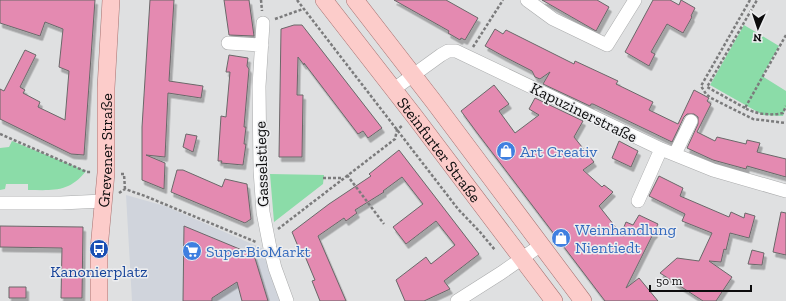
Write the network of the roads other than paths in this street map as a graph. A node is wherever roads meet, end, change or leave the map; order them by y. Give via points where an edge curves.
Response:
1 (111, 0) edge
2 (324, 0) edge
3 (355, 0) edge
4 (527, 0) edge
5 (635, 0) edge
6 (263, 23) road end
7 (228, 43) dead end
8 (262, 45) junction
9 (413, 74) junction
10 (394, 90) junction
11 (691, 121) dead end
12 (661, 149) junction
13 (675, 154) junction
14 (786, 191) edge
15 (103, 201) junction
16 (638, 201) dead end
17 (0, 203) edge
18 (541, 245) junction
19 (516, 263) junction
20 (99, 301) edge
21 (287, 301) edge
22 (457, 301) edge
23 (554, 301) edge
24 (583, 301) edge

1 - 15 main road, Grevener Straße
2 - 10 main road, Steinfurter Straße
3 - 9 main road, Steinfurter Straße
4 - 5 street via 553,19 606,45
6 - 8 street, Gasselstiege
7 - 8 street
8 - 21 street, Gasselstiege via 259,86 263,212 270,248
9 - 10 street, Kapuzinerstraße
9 - 12 street, Kapuzinerstraße via 433,60 456,51
9 - 18 main road, Steinfurter Straße
10 - 19 main road, Steinfurter Straße
11 - 13 street
12 - 13 street, Kapuzinerstraße
12 - 16 street
13 - 14 street, Kapuzinerstraße via 713,170
15 - 17 street
15 - 20 main road, Grevener Straße
18 - 19 street
18 - 24 main road, Steinfurter Straße
19 - 22 street
19 - 23 main road, Steinfurter Straße

